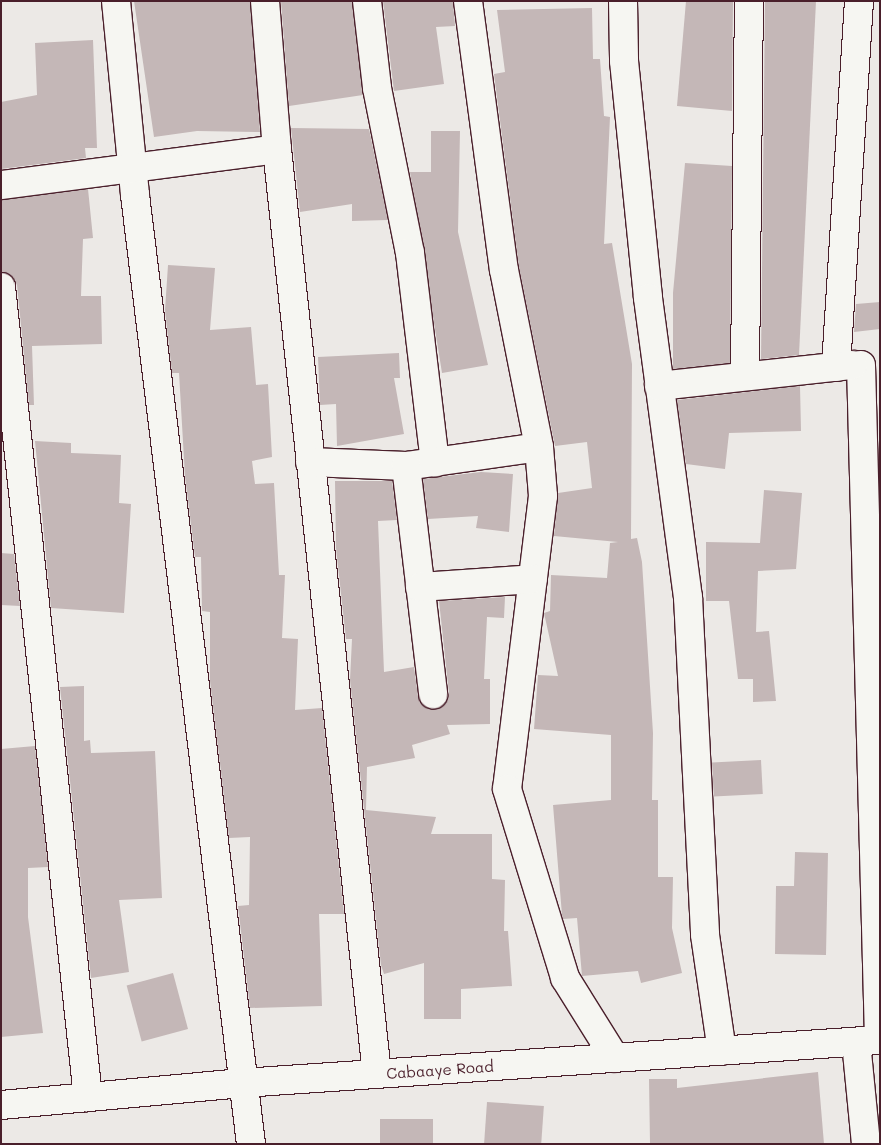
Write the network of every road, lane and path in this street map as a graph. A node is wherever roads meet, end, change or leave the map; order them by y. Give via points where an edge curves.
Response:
1 (116, 1) edge
2 (266, 1) edge
3 (367, 1) edge
4 (468, 1) edge
5 (623, 1) edge
6 (749, 1) edge
7 (859, 1) edge
8 (277, 149) junction
9 (133, 170) junction
10 (1, 185) edge
11 (1, 287) edge
12 (859, 365) edge
13 (745, 375) junction
14 (659, 386) junction
15 (539, 447) junction
16 (310, 462) junction
17 (435, 463) junction
18 (406, 466) junction
19 (533, 579) junction
20 (420, 587) junction
21 (433, 694) dead end
22 (872, 1041) edge
23 (722, 1051) junction
24 (615, 1058) junction
25 (377, 1074) junction
26 (242, 1083) junction
27 (88, 1097) junction
28 (1, 1105) edge
29 (251, 1144) edge
30 (866, 1144) edge

1 - 9 street
2 - 8 street
3 - 17 street via 377,88 410,254
4 - 15 street via 504,270
5 - 14 street via 624,61
6 - 13 street
7 - 12 street
8 - 9 street
8 - 16 street
9 - 10 street
9 - 26 street
11 - 27 street
12 - 13 street
12 - 22 street
13 - 14 street
14 - 23 street via 688,588 705,936
15 - 17 street
15 - 19 street via 543,496
16 - 18 street
16 - 25 street
17 - 18 street
18 - 20 street
19 - 20 street
19 - 24 street via 507,789 565,978
20 - 21 street
22 - 23 street, Cabaaye Road
22 - 30 street
23 - 24 street, Cabaaye Road
24 - 25 street, Cabaaye Road
25 - 26 street, Cabaaye Road
26 - 27 street, Cabaaye Road
26 - 29 street
27 - 28 street, Cabaaye Road

